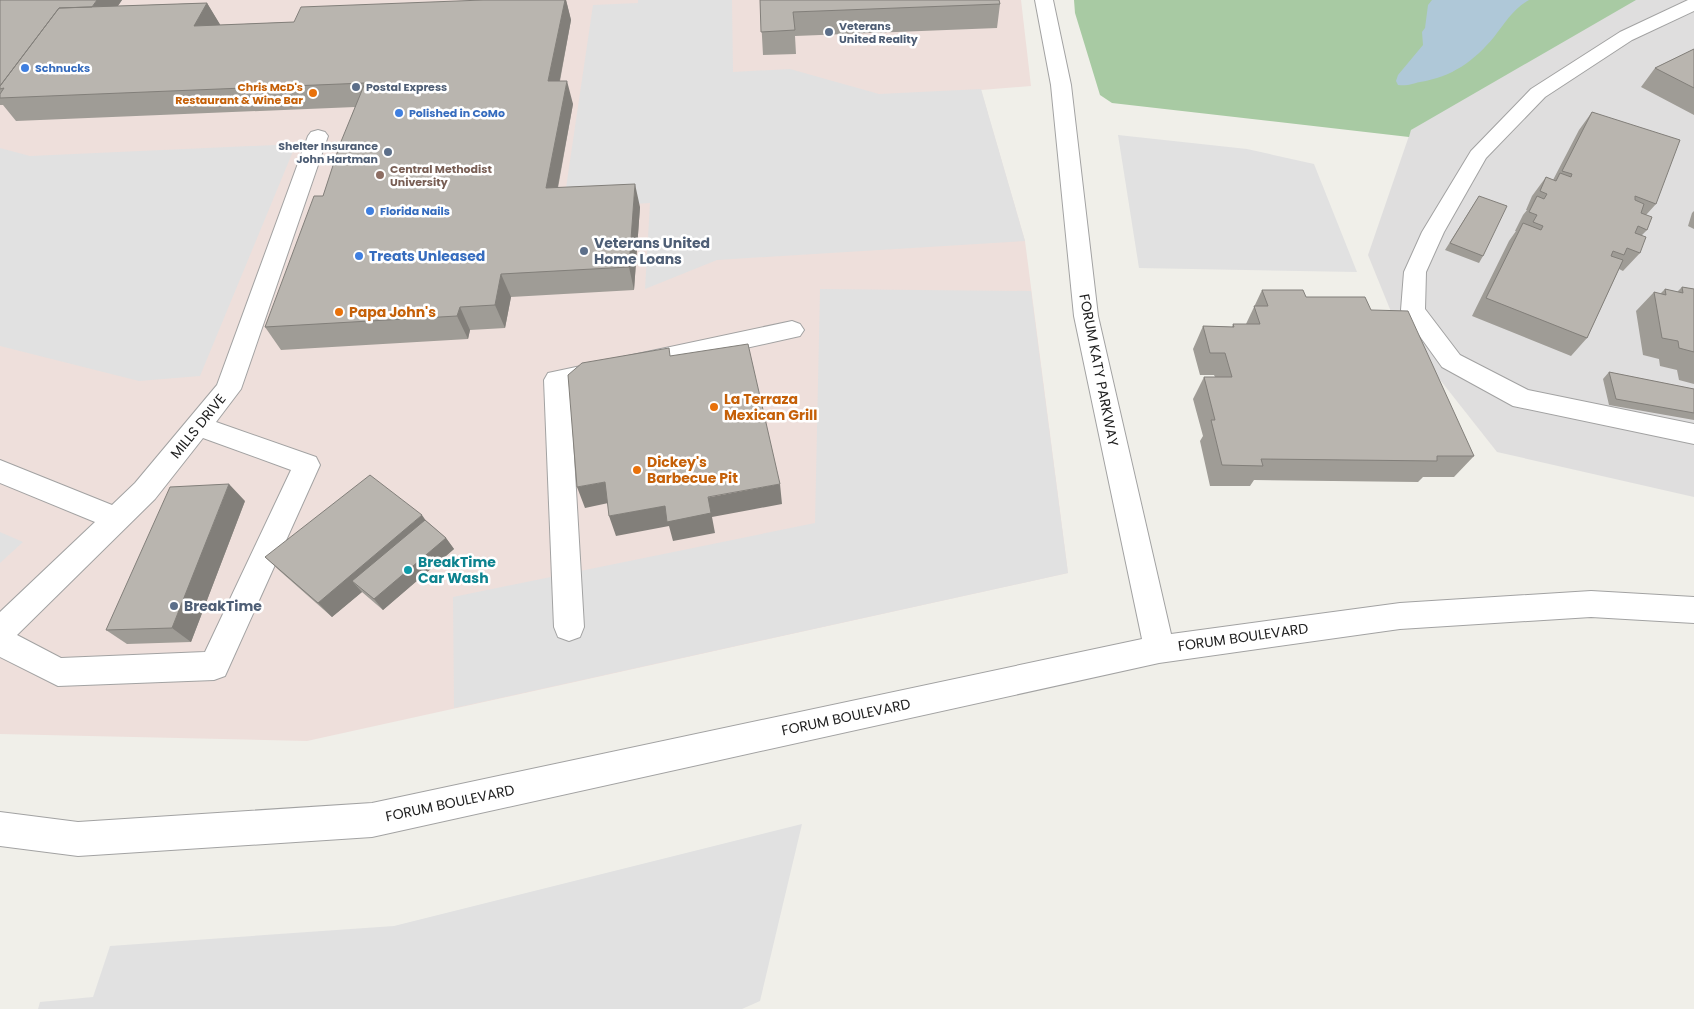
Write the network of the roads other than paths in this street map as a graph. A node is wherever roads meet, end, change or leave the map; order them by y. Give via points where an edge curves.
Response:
1 (1044, 0) edge
2 (1694, 4) edge
3 (318, 136) dead end
4 (792, 330) dead end
5 (198, 426) junction
6 (1694, 434) edge
7 (0, 471) edge
8 (116, 519) junction
9 (1694, 610) edge
10 (569, 627) dead end
11 (0, 632) edge
12 (0, 641) edge
13 (1159, 649) junction
14 (0, 829) edge

1 - 13 street, FORUM KATY PARKWAY via 1062,85 1086,316
2 - 6 street via 1626,36 1538,92 1478,155 1415,272 1413,310 1451,361 1522,399
3 - 5 street, MILLS DRIVE via 228,389
4 - 10 street via 557,380
5 - 8 street, MILLS DRIVE via 145,491
5 - 12 street via 307,465 214,666 58,672
7 - 8 street
8 - 11 street, MILLS DRIVE
9 - 13 street, FORUM BOULEVARD via 1590,604 1400,616
13 - 14 street, FORUM BOULEVARD via 372,820 78,839

